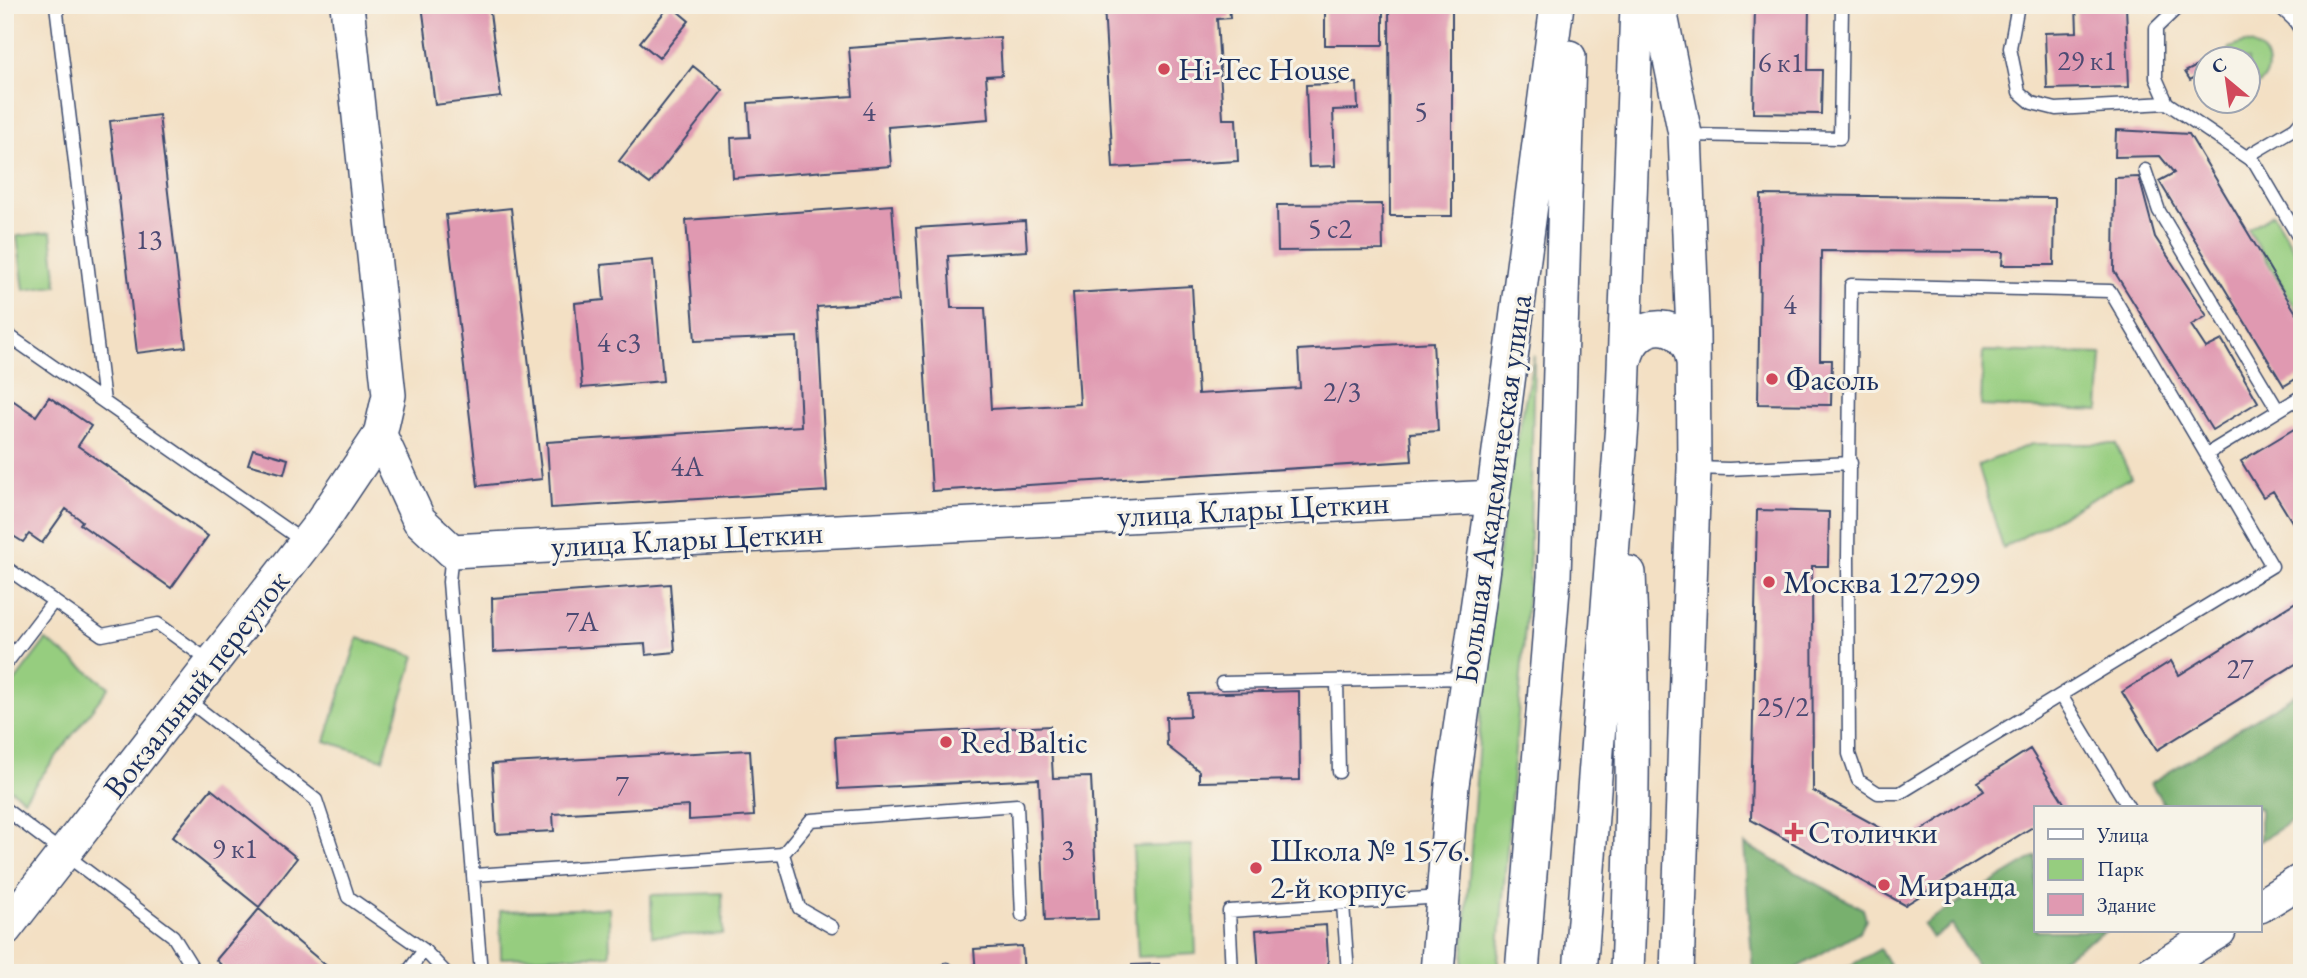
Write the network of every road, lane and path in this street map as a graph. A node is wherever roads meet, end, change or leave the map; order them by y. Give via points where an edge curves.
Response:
1 (56, 5) edge
2 (347, 5) edge
3 (1557, 5) edge
4 (1571, 5) edge
5 (1637, 5) edge
6 (1658, 5) edge
7 (1842, 5) edge
8 (2018, 5) edge
9 (2180, 5) edge
10 (2277, 5) edge
11 (2302, 32) edge
12 (2167, 103) junction
13 (2302, 120) edge
14 (1685, 135) junction
15 (2246, 157) junction
16 (2145, 170) dead end
17 (2302, 243) edge
18 (5, 333) edge
19 (1625, 361) junction
20 (1693, 362) junction
21 (2302, 396) edge
22 (104, 402) junction
23 (2278, 410) junction
24 (1622, 424) junction
25 (380, 435) junction
26 (2207, 454) junction
27 (1851, 463) junction
28 (1694, 468) junction
29 (1493, 497) junction
30 (306, 543) junction
31 (452, 551) junction
32 (5, 567) edge
33 (54, 601) junction
34 (212, 663) junction
35 (5, 665) edge
36 (1467, 678) junction
37 (1337, 681) junction
38 (1222, 683) dead end
39 (2061, 695) junction
40 (185, 698) junction
41 (1339, 772) dead end
42 (2128, 806) edge
43 (5, 809) edge
44 (65, 854) junction
45 (783, 854) junction
46 (475, 875) junction
47 (2302, 880) edge
48 (1443, 897) junction
49 (1343, 904) junction
50 (2262, 904) edge
51 (1022, 915) dead end
52 (832, 927) dead end
53 (5, 929) edge
54 (2212, 933) edge
55 (424, 950) junction
56 (2157, 971) edge
57 (196, 973) edge
58 (407, 973) edge
59 (446, 973) edge
60 (481, 973) edge
61 (1233, 973) edge
62 (1348, 973) edge
63 (1437, 973) edge
64 (1522, 973) edge
65 (1580, 973) edge
66 (1627, 973) edge
67 (1677, 973) edge

1 - 22 lane
2 - 25 main road via 388,395
3 - 29 main road, Большая Академическая улица
4 - 64 main road via 1554,577
5 - 19 main road
6 - 14 main road
7 - 14 lane via 1840,138
8 - 12 lane via 2010,48 2019,92 2032,103 2056,109
9 - 12 lane via 2156,28 2156,78
10 - 11 lane
12 - 15 lane
13 - 15 lane
14 - 20 main road
15 - 17 lane via 2255,163
16 - 23 lane via 2159,211
18 - 22 lane
19 - 20 main road via 1633,339 1643,331 1666,328 1686,340
19 - 24 main road
20 - 28 main road
21 - 23 lane
22 - 30 lane
23 - 26 lane
24 - 65 main road
24 - 66 main road via 1632,642
25 - 30 main road, Вокзальный переулок
25 - 31 main road via 419,520
26 - 27 lane via 2110,291 1851,285
26 - 39 lane via 2272,566
27 - 28 lane
27 - 39 lane via 1849,754 1858,780 1878,793 1900,793
28 - 67 main road
29 - 31 main road, улица Клары Цеткин
29 - 36 main road, Большая Академическая улица
30 - 34 main road, Вокзальный переулок
31 - 46 lane via 449,582
32 - 33 lane
33 - 34 lane via 102,635 158,624
33 - 35 lane
34 - 40 main road, Вокзальный переулок
36 - 37 lane
36 - 48 main road, Большая Академическая улица
37 - 38 lane
37 - 41 lane
39 - 42 lane
40 - 44 main road, Вокзальный переулок
40 - 55 lane via 316,800 348,897
43 - 44 lane
44 - 53 main road, Вокзальный переулок
44 - 57 lane via 173,936
45 - 46 lane
45 - 51 lane via 811,820 1017,805
45 - 52 lane via 799,908
46 - 60 lane
47 - 50 main road
48 - 49 lane
48 - 63 main road, Большая Академическая улица
49 - 61 lane via 1229,911
49 - 62 lane
54 - 56 main road
55 - 58 lane
55 - 59 lane

